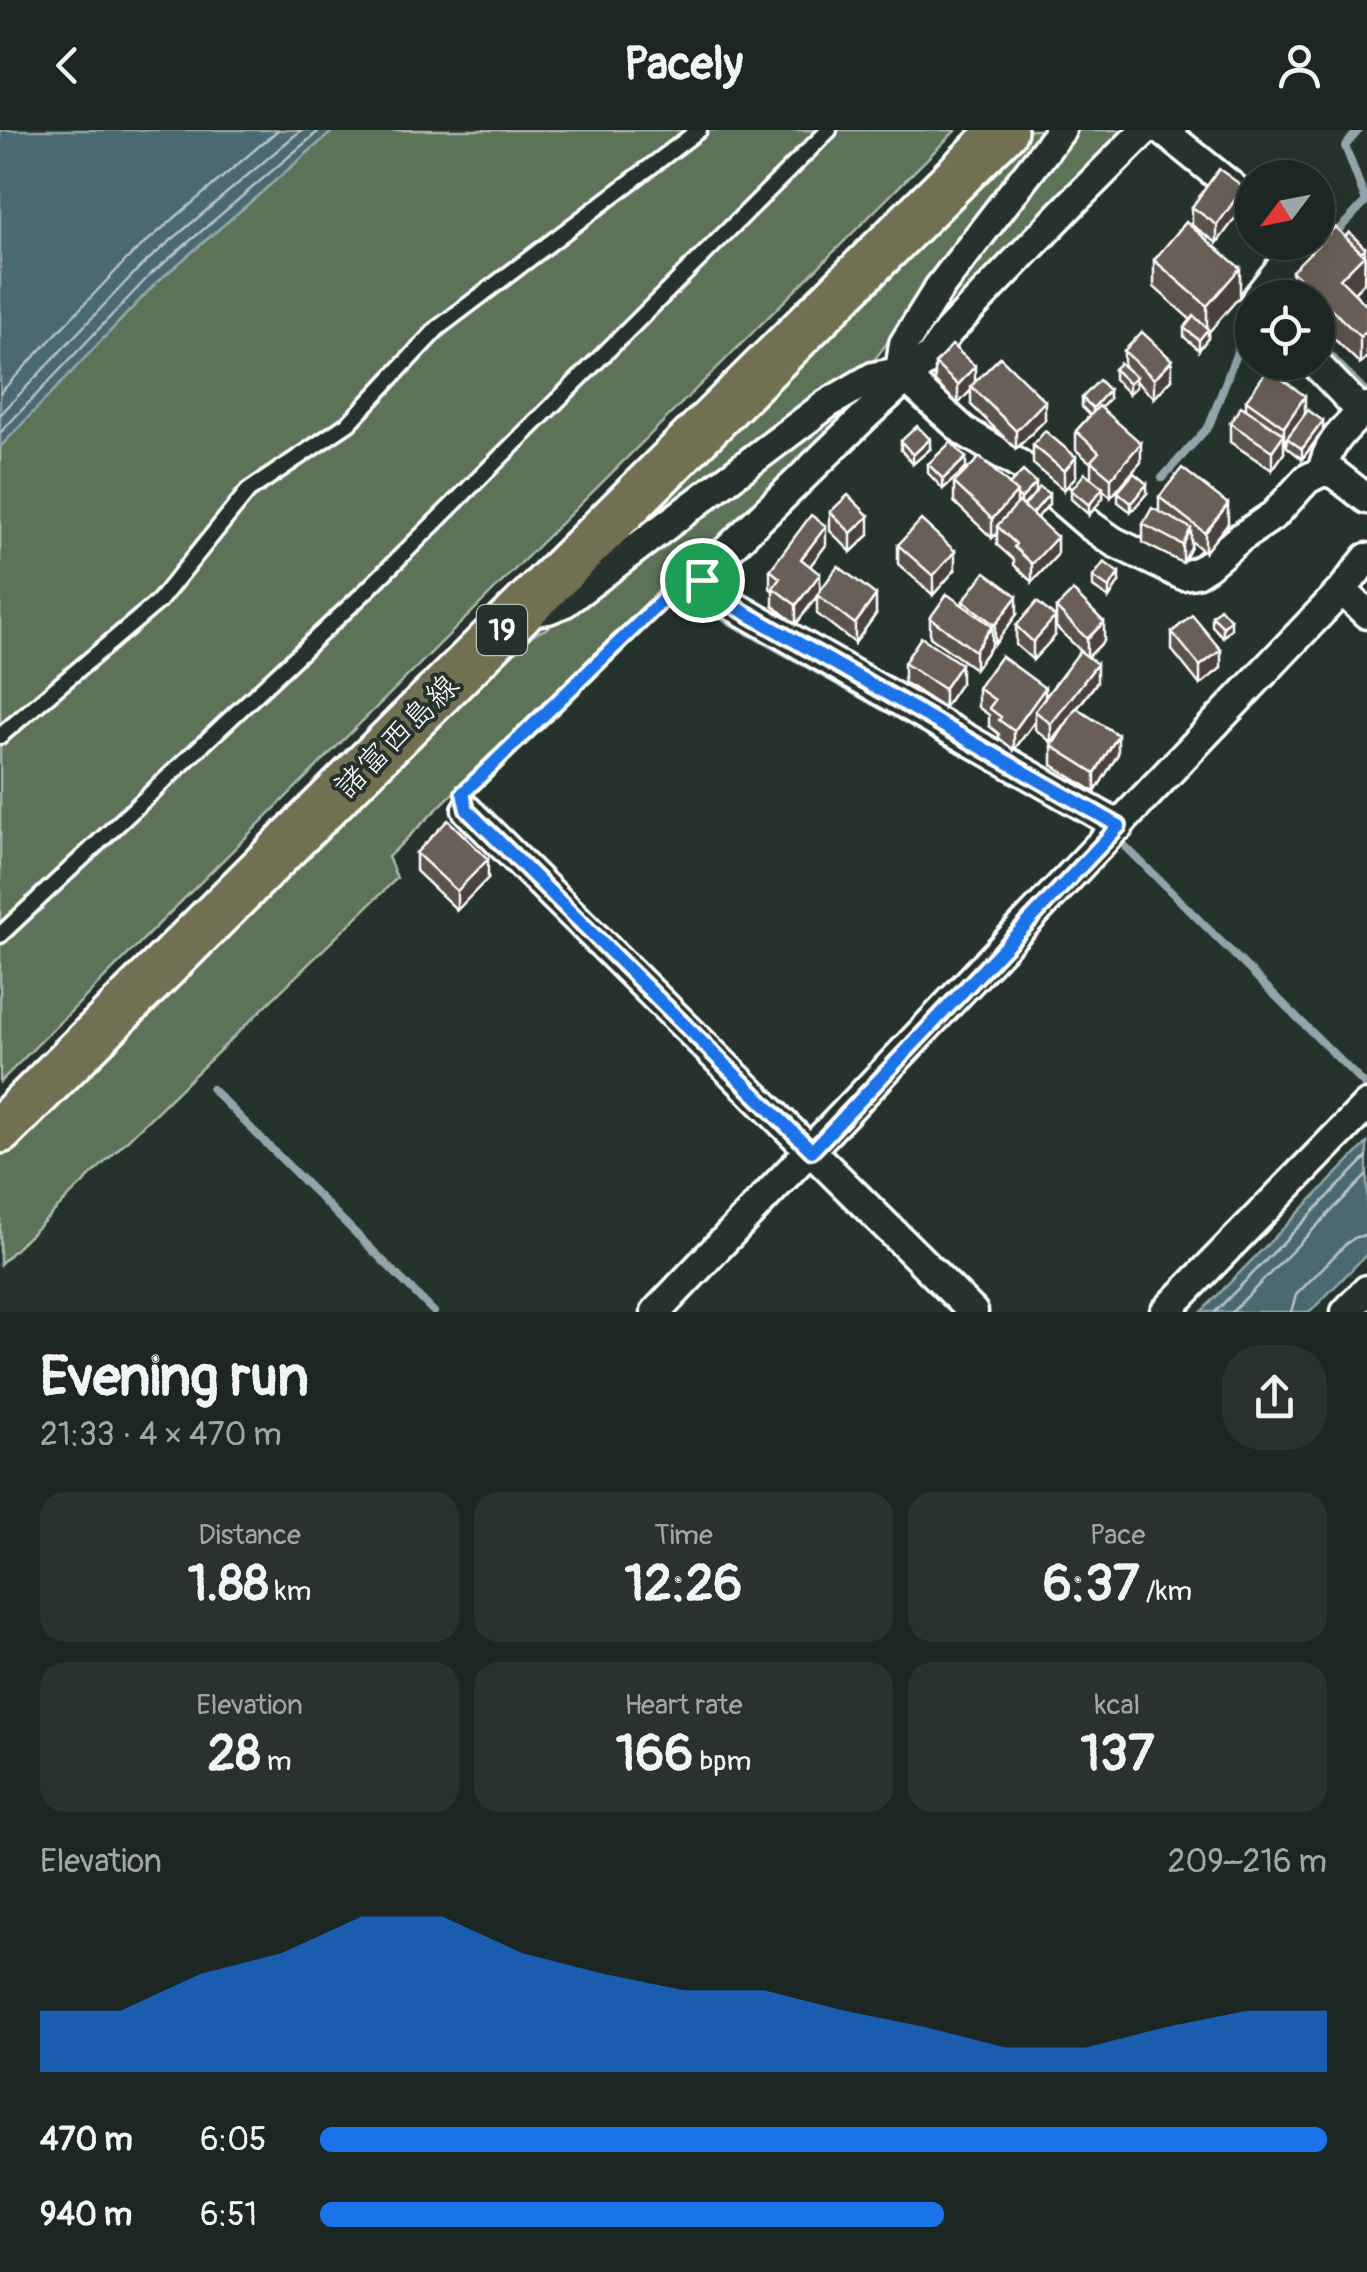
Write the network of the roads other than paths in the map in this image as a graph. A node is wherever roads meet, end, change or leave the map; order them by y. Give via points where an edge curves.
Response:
1 (699, 130) edge
2 (830, 130) edge
3 (1004, 130) edge
4 (1061, 130) edge
5 (1145, 130) edge
6 (1162, 130) edge
7 (1235, 188) edge
8 (1287, 260) edge
9 (1271, 280) edge
10 (906, 378) junction
11 (1333, 380) edge
12 (1364, 409) edge
13 (1322, 471) junction
14 (1367, 499) edge
15 (1367, 558) edge
16 (1342, 590) junction
17 (519, 614) junction
18 (1367, 614) edge
19 (0, 736) edge
20 (467, 810) road end
21 (1119, 826) junction
22 (0, 935) edge
23 (1367, 1105) edge
24 (0, 1130) edge
25 (812, 1151) junction
26 (1367, 1290) edge
27 (656, 1312) edge
28 (974, 1312) edge
29 (1165, 1312) edge
30 (1346, 1312) edge

1 - 19 lane via 438,328 349,424 248,491 159,601
2 - 22 lane via 364,592
3 - 17 main road, 諸富西島線 / 19
4 - 10 street via 904,344
5 - 10 street
6 - 7 street
8 - 9 street
10 - 13 street via 964,431 1020,464 1102,534 1183,575 1208,566
10 - 17 street via 873,378 827,404 565,602
10 - 21 street via 702,580 711,593
11 - 12 street
12 - 13 street via 1332,442
13 - 14 street
15 - 16 street
16 - 18 street
16 - 21 street
17 - 24 main road, 諸富西島線 / 19
20 - 25 street
21 - 25 street
23 - 29 street
25 - 27 street
25 - 28 street
26 - 30 street

